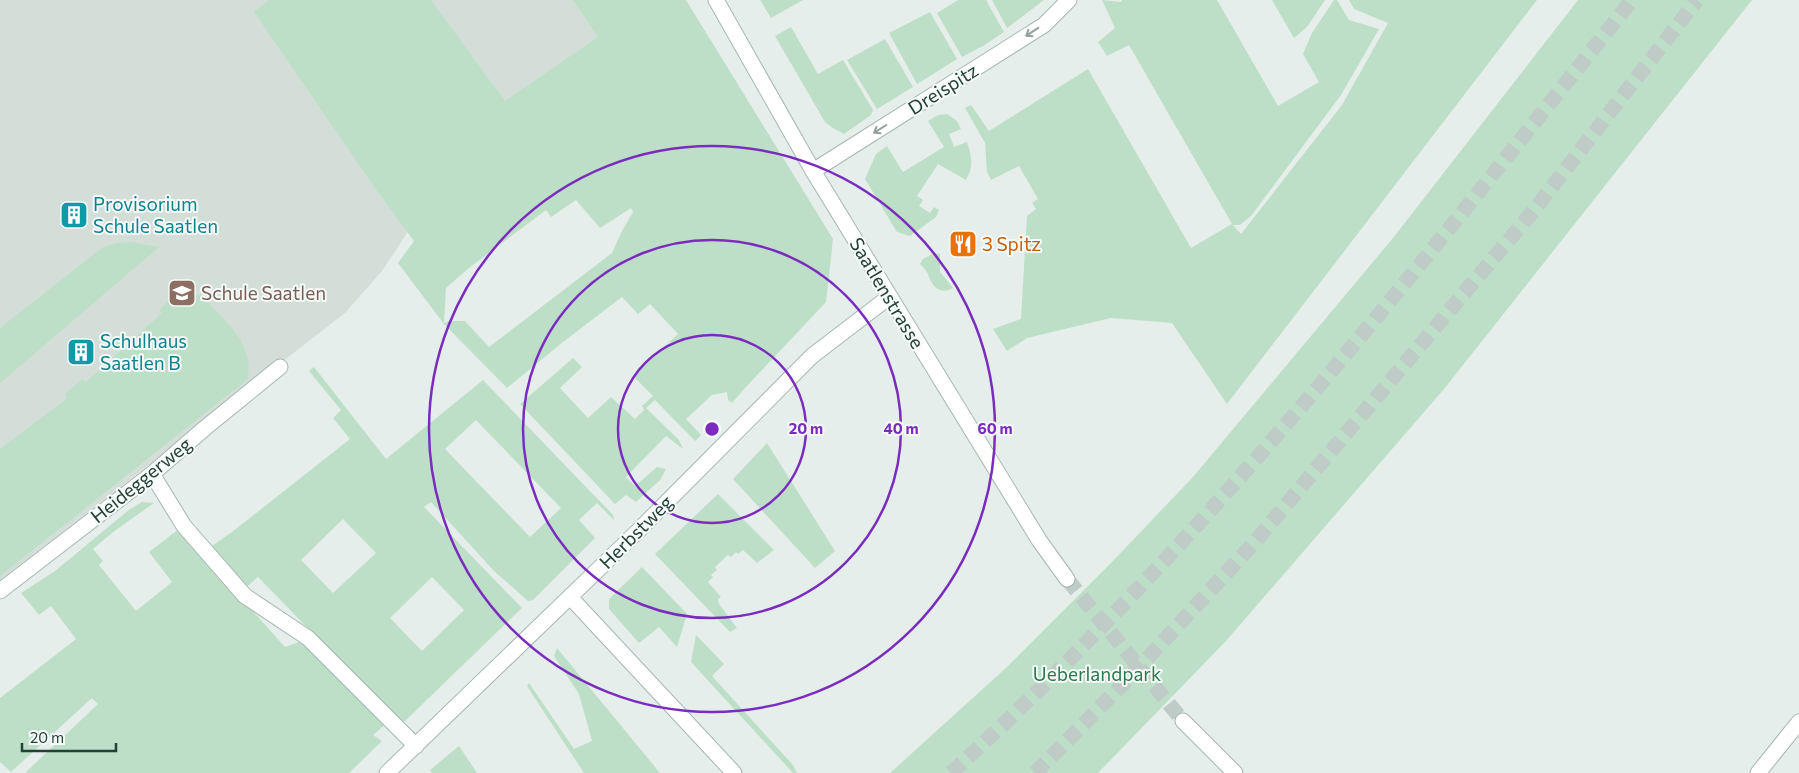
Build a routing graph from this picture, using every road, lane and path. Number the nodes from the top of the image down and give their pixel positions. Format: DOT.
graph roads {
  1 [pos="716,0"];
  2 [pos="1069,0"];
  3 [pos="813,171"];
  4 [pos="889,296"];
  5 [pos="280,367"];
  6 [pos="152,474"];
  7 [pos="1067,580"];
  8 [pos="0,591"];
  9 [pos="570,597"];
  10 [pos="1183,722"];
  11 [pos="1799,722"];
  12 [pos="416,746"];
  13 [pos="387,773"];
  14 [pos="734,773"];
  15 [pos="1235,773"];
  16 [pos="1758,773"];
  1 -- 3 [label="street, Saatlenstrasse"];
  2 -- 3 [label="street, Dreispitz, one-way"];
  3 -- 4 [label="street, Saatlenstrasse"];
  4 -- 7 [label="street, Saatlenstrasse"];
  4 -- 9 [label="street, Herbstweg"];
  5 -- 6 [label="street, Heideggerweg"];
  6 -- 8 [label="street, Heideggerweg"];
  6 -- 12 [label="street"];
  9 -- 12 [label="street, Herbstweg"];
  9 -- 14 [label="street"];
  10 -- 15 [label="street"];
  11 -- 16 [label="street"];
  12 -- 13 [label="street, Herbstweg"];
}
